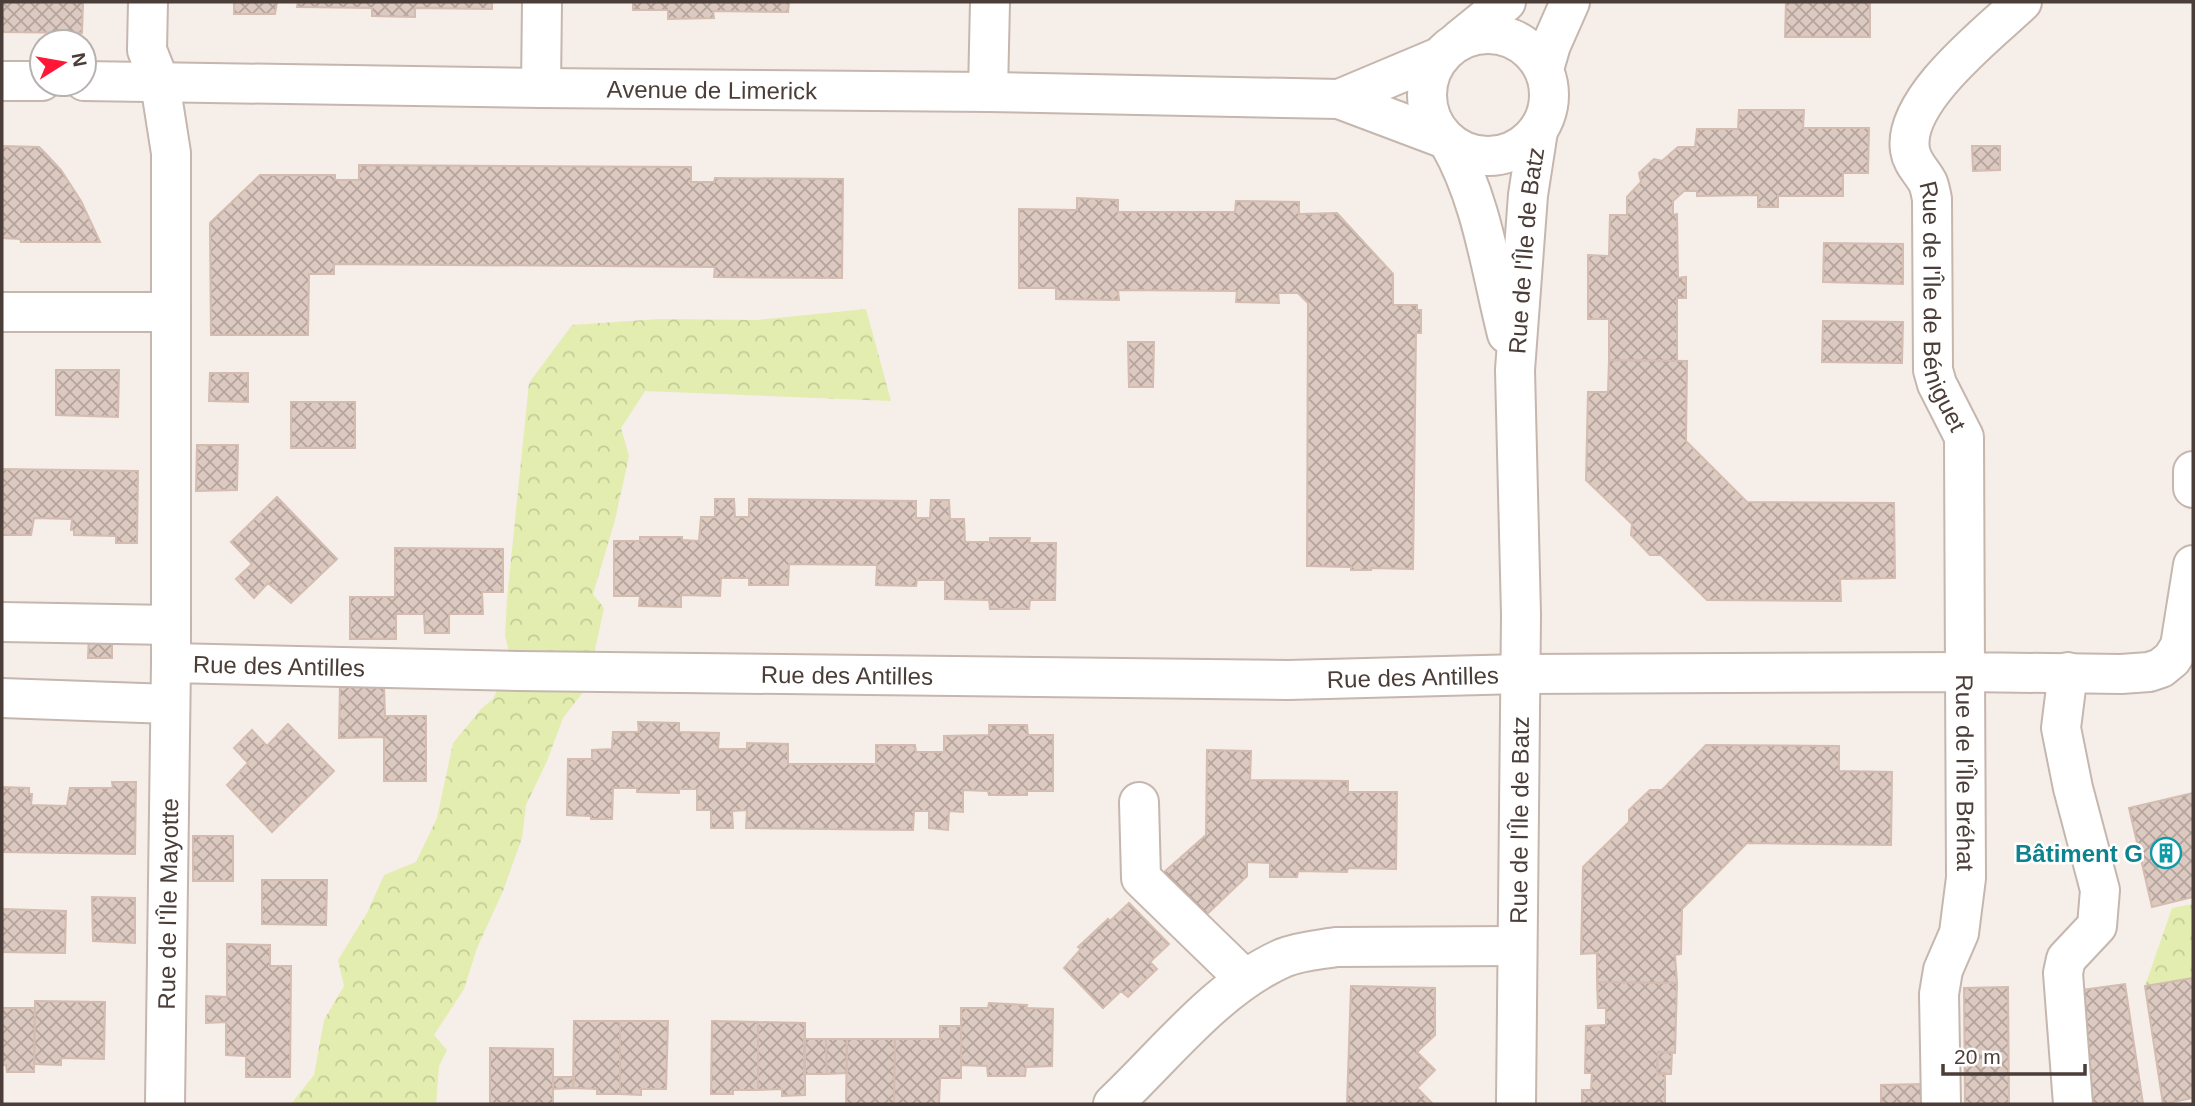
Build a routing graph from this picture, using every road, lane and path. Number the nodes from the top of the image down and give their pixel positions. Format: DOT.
graph roads {
  1 [pos="148,2"];
  2 [pos="541,2"];
  3 [pos="990,2"];
  4 [pos="1506,2"];
  5 [pos="1570,2"];
  6 [pos="2022,2"];
  7 [pos="1447,50"];
  8 [pos="1544,69"];
  9 [pos="2,81"];
  10 [pos="28,81"];
  11 [pos="98,81"];
  12 [pos="160,83"];
  13 [pos="541,88"];
  14 [pos="988,92"];
  15 [pos="1339,99"];
  16 [pos="1538,131"];
  17 [pos="1445,140"];
  18 [pos="2,312"];
  19 [pos="171,312"];
  20 [pos="1515,370"];
  21 [pos="2193,471"];
  22 [pos="2193,488"];
  23 [pos="2193,565"];
  24 [pos="2,622"];
  25 [pos="171,625"];
  26 [pos="171,663"];
  27 [pos="1965,672"];
  28 [pos="2068,672"];
  29 [pos="1521,674"];
  30 [pos="2,698"];
  31 [pos="170,704"];
  32 [pos="1139,803"];
  33 [pos="1517,946"];
  34 [pos="1245,979"];
  35 [pos="165,1104"];
  36 [pos="1113,1104"];
  37 [pos="1516,1104"];
  38 [pos="1941,1104"];
  39 [pos="2073,1104"];
  1 -- 12 [label="street, Rue de l'Île Mayotte"];
  2 -- 13 [label="street"];
  3 -- 14 [label="street"];
  4 -- 7 [label="street, Avenue de Limerick"];
  5 -- 8 [label="street"];
  6 -- 27 [label="street, Rue de l'Île de Béniguet"];
  7 -- 8 [label="street"];
  7 -- 15 [label="street, Avenue de Limerick"];
  7 -- 17 [label="street"];
  8 -- 16 [label="street"];
  9 -- 10 [label="street"];
  11 -- 12 [label="street, Avenue de Limerick"];
  12 -- 13 [label="street, Avenue de Limerick"];
  12 -- 19 [label="street, Rue de l'Île Mayotte"];
  13 -- 14 [label="street, Avenue de Limerick"];
  14 -- 15 [label="street, Avenue de Limerick"];
  15 -- 17 [label="street, Avenue de Limerick"];
  16 -- 17 [label="street"];
  16 -- 20 [label="street, Rue de l'Île de Batz"];
  17 -- 20 [label="street, Rue de l'Île de Batz"];
  18 -- 19 [label="street"];
  19 -- 25 [label="street, Rue de l'Île Mayotte"];
  20 -- 29 [label="street, Rue de l'Île de Batz"];
  21 -- 22 [label="street"];
  23 -- 28 [label="street"];
  24 -- 25 [label="street"];
  25 -- 26 [label="street, Rue de l'Île Mayotte"];
  26 -- 29 [label="street, Rue des Antilles"];
  26 -- 31 [label="street, Rue de l'Île Mayotte"];
  27 -- 28 [label="street"];
  27 -- 29 [label="street, Rue de l'Île Bréhat"];
  27 -- 38 [label="street, Rue de l'Île Bréhat"];
  28 -- 39 [label="street"];
  29 -- 33 [label="street, Rue de l'Île de Batz"];
  30 -- 31 [label="street"];
  31 -- 35 [label="street, Rue de l'Île Mayotte"];
  32 -- 34 [label="street"];
  33 -- 34 [label="street"];
  33 -- 37 [label="street, Rue de l'Île de Batz"];
  34 -- 36 [label="street"];
}
